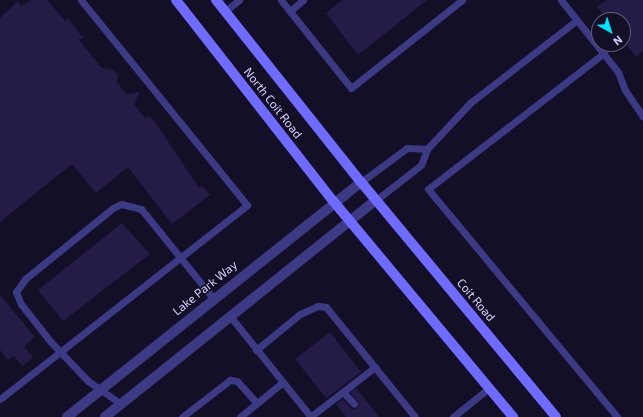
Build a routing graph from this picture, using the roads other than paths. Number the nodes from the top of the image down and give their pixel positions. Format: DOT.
graph roads {
  1 [pos="81,0"];
  2 [pos="176,0"];
  3 [pos="216,0"];
  4 [pos="239,0"];
  5 [pos="281,0"];
  6 [pos="303,0"];
  7 [pos="462,0"];
  8 [pos="562,0"];
  9 [pos="225,11"];
  10 [pos="290,11"];
  11 [pos="577,20"];
  12 [pos="604,53"];
  13 [pos="643,117"];
  14 [pos="427,149"];
  15 [pos="361,182"];
  16 [pos="376,200"];
  17 [pos="334,202"];
  18 [pos="350,221"];
  19 [pos="179,258"];
  20 [pos="213,298"];
  21 [pos="230,316"];
  22 [pos="256,350"];
  23 [pos="60,352"];
  24 [pos="375,367"];
  25 [pos="283,382"];
  26 [pos="489,388"];
  27 [pos="100,391"];
  28 [pos="343,392"];
  29 [pos="0,399"];
  30 [pos="257,403"];
  31 [pos="121,404"];
  32 [pos="354,404"];
  33 [pos="67,417"];
  34 [pos="105,417"];
  35 [pos="182,417"];
  36 [pos="240,417"];
  37 [pos="310,417"];
  38 [pos="416,417"];
  39 [pos="453,417"];
  40 [pos="513,417"];
  41 [pos="556,417"];
  42 [pos="617,417"];
  1 -- 19 [label="lane"];
  2 -- 17 [label="main road, North Coit Road"];
  3 -- 9 [label="main road, North Coit Road"];
  4 -- 9 [label="lane"];
  5 -- 10 [label="lane"];
  6 -- 10 [label="lane"];
  7 -- 10 [label="lane"];
  8 -- 11 [label="lane"];
  9 -- 15 [label="main road, North Coit Road"];
  11 -- 12 [label="lane"];
  11 -- 14 [label="lane"];
  12 -- 13 [label="lane"];
  12 -- 42 [label="lane"];
  14 -- 15 [label="lane"];
  14 -- 16 [label="lane"];
  15 -- 16 [label="main road, North Coit Road"];
  15 -- 17 [label="street, Lake Park Way"];
  16 -- 18 [label="street"];
  16 -- 41 [label="main road, Coit Road"];
  17 -- 18 [label="main road, North Coit Road"];
  17 -- 20 [label="street, Lake Park Way"];
  18 -- 21 [label="street"];
  18 -- 26 [label="main road"];
  19 -- 20 [label="lane"];
  19 -- 23 [label="lane"];
  19 -- 23 [label="lane"];
  20 -- 27 [label="street, Lake Park Way"];
  21 -- 22 [label="lane"];
  21 -- 31 [label="street"];
  22 -- 24 [label="lane"];
  22 -- 25 [label="lane"];
  23 -- 27 [label="lane"];
  23 -- 29 [label="lane"];
  24 -- 28 [label="lane"];
  24 -- 38 [label="lane"];
  25 -- 30 [label="lane"];
  25 -- 37 [label="lane"];
  26 -- 39 [label="lane"];
  26 -- 40 [label="main road"];
  27 -- 31 [label="lane"];
  27 -- 33 [label="street, Lake Park Way"];
  28 -- 32 [label="lane"];
  28 -- 37 [label="lane"];
  30 -- 35 [label="lane"];
  30 -- 36 [label="lane"];
  31 -- 34 [label="street"];
}
